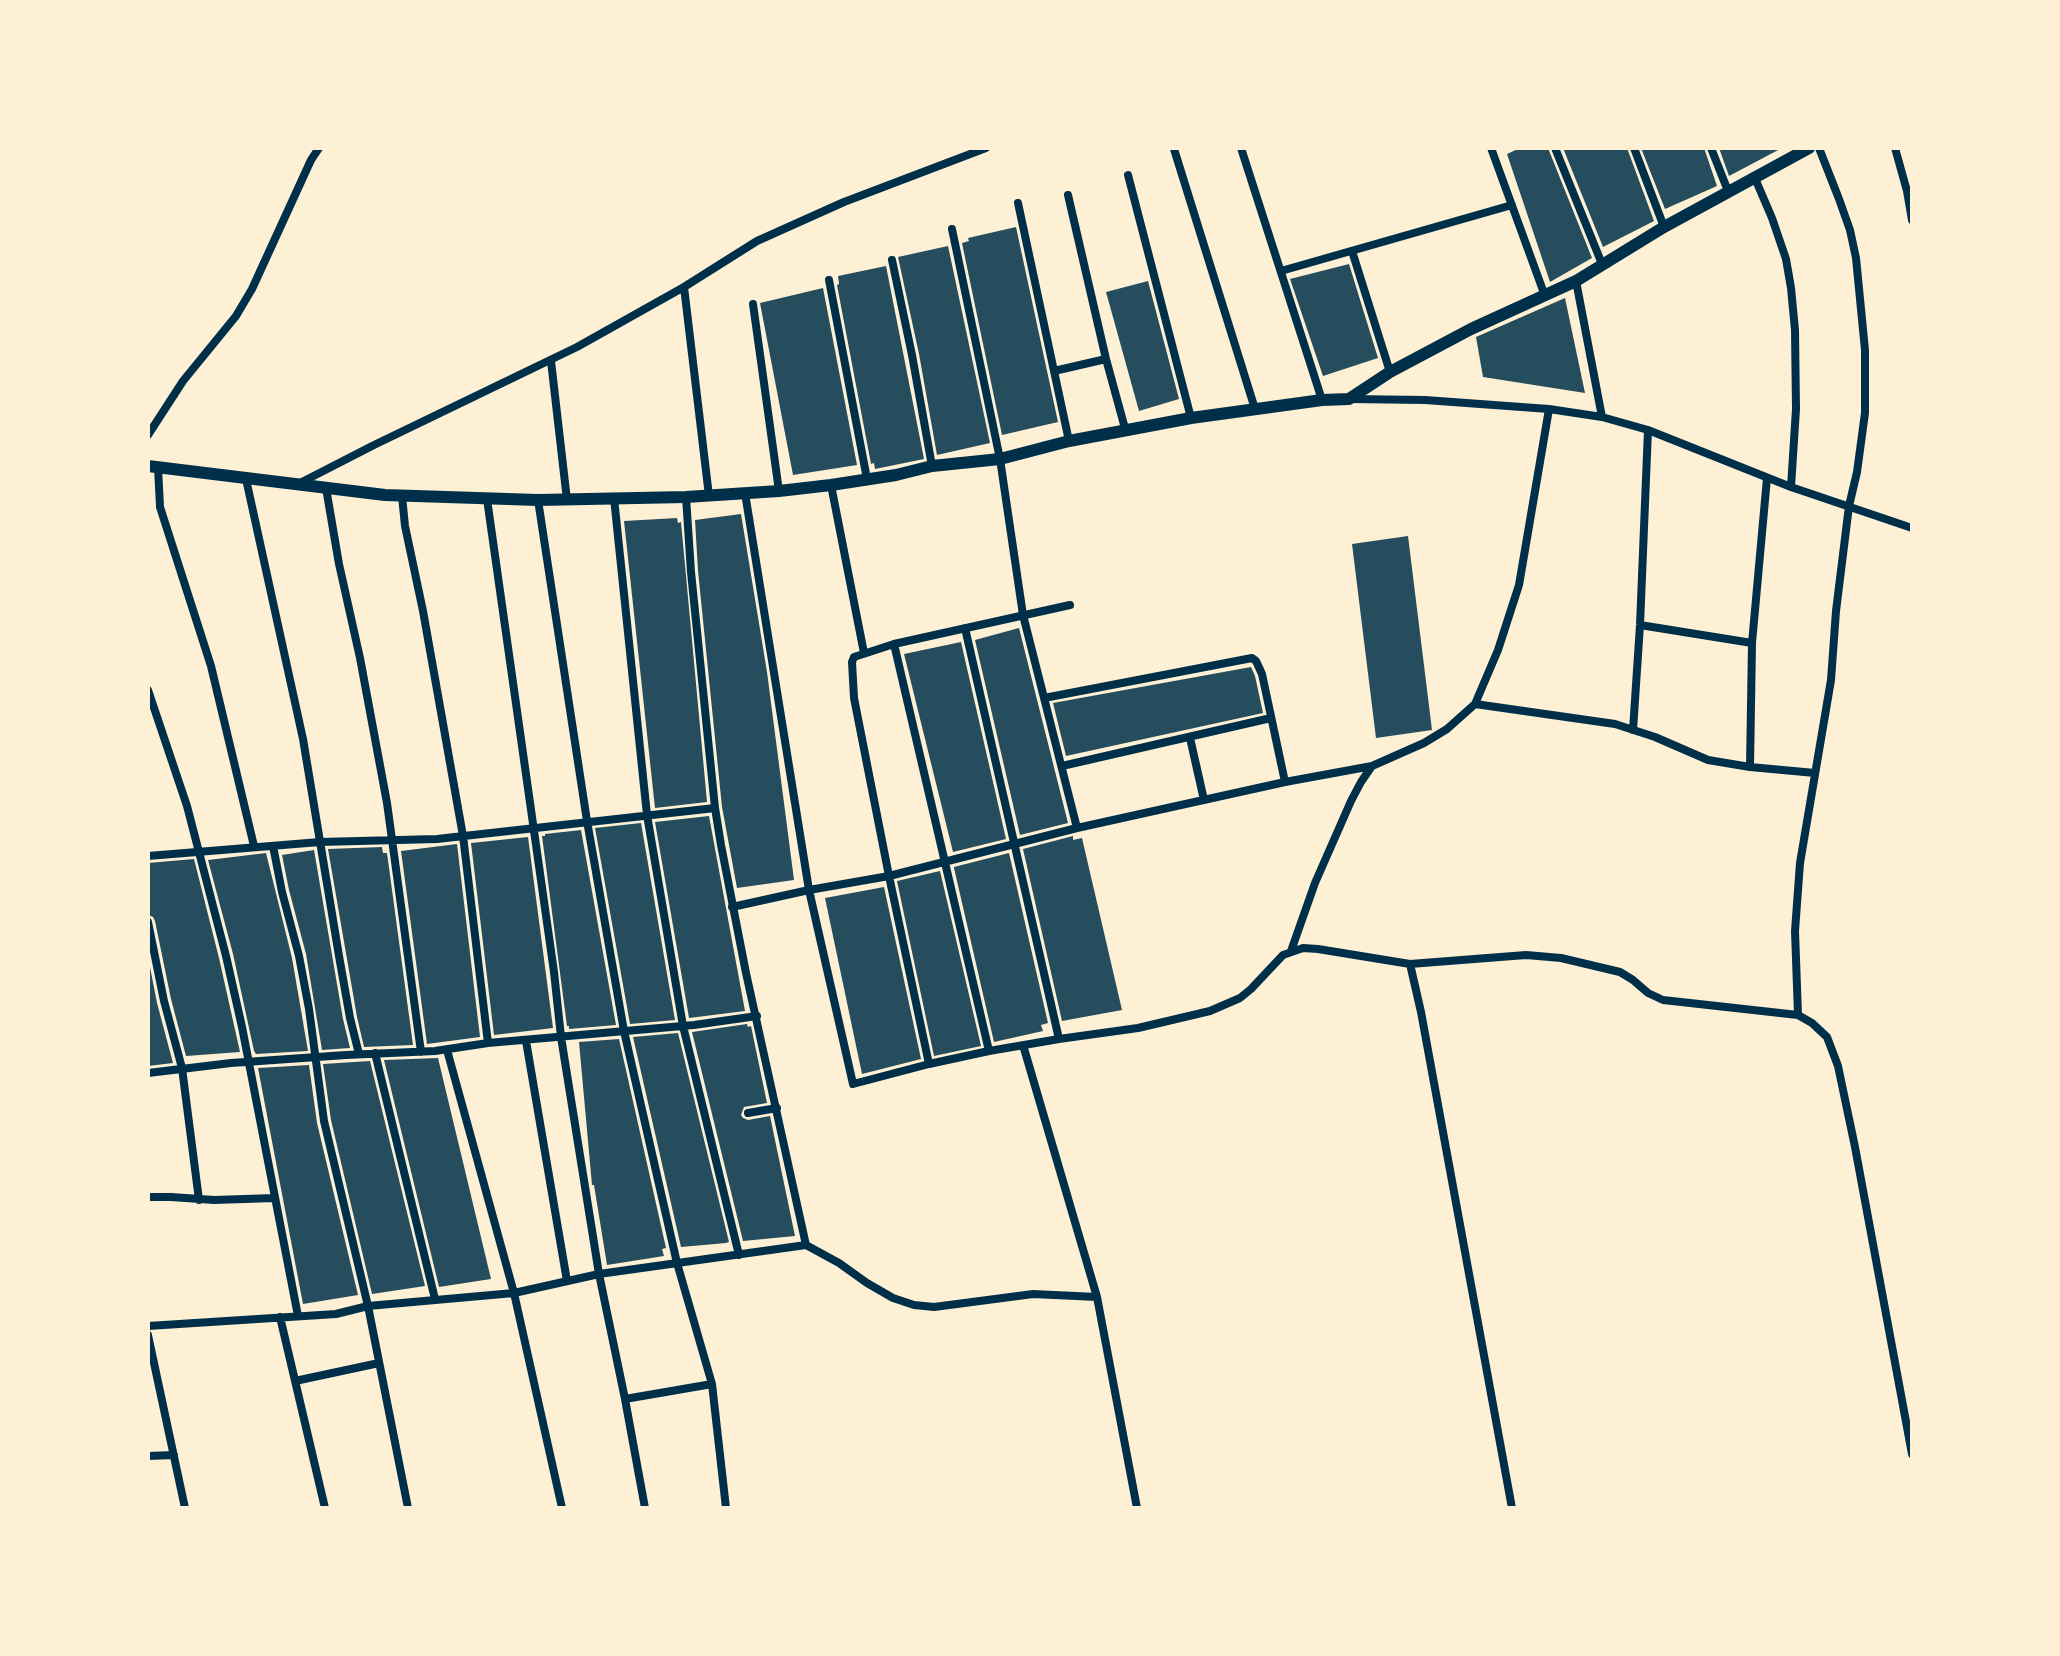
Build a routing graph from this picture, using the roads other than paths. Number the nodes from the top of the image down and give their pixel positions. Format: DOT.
graph roads {
  1 [pos="319,148"];
  2 [pos="986,148"];
  3 [pos="1241,148"];
  4 [pos="1503,148"];
  5 [pos="1555,148"];
  6 [pos="1634,148"];
  7 [pos="1711,148"];
  8 [pos="1809,148"];
  9 [pos="1819,148"];
  10 [pos="1895,148"];
  11 [pos="1174,149"];
  12 [pos="1492,150"];
  13 [pos="1790,153"];
  14 [pos="1128,175"];
  15 [pos="1754,176"];
  16 [pos="1728,191"];
  17 [pos="1068,195"];
  18 [pos="1018,203"];
  19 [pos="1512,205"];
  20 [pos="1912,220"];
  21 [pos="1664,227"];
  22 [pos="952,229"];
  23 [pos="1352,251"];
  24 [pos="892,260"];
  25 [pos="1602,264"];
  26 [pos="1281,271"];
  27 [pos="829,280"];
  28 [pos="1576,281"];
  29 [pos="684,287"];
  30 [pos="1545,296"];
  31 [pos="753,304"];
  32 [pos="1106,359"];
  33 [pos="551,361"];
  34 [pos="1054,371"];
  35 [pos="1390,372"];
  36 [pos="1349,399"];
  37 [pos="1322,400"];
  38 [pos="1255,409"];
  39 [pos="1549,409"];
  40 [pos="1602,417"];
  41 [pos="1191,418"];
  42 [pos="1648,430"];
  43 [pos="1126,432"];
  44 [pos="148,435"];
  45 [pos="1069,441"];
  46 [pos="1000,459"];
  47 [pos="153,466"];
  48 [pos="932,466"];
  49 [pos="1767,478"];
  50 [pos="246,479"];
  51 [pos="867,479"];
  52 [pos="296,484"];
  53 [pos="831,485"];
  54 [pos="1791,487"];
  55 [pos="326,488"];
  56 [pos="779,491"];
  57 [pos="745,493"];
  58 [pos="402,496"];
  59 [pos="709,496"];
  60 [pos="686,497"];
  61 [pos="614,498"];
  62 [pos="487,499"];
  63 [pos="538,500"];
  64 [pos="567,500"];
  65 [pos="1849,506"];
  66 [pos="1912,528"];
  67 [pos="1070,605"];
  68 [pos="1023,615"];
  69 [pos="1640,625"];
  70 [pos="965,628"];
  71 [pos="1752,643"];
  72 [pos="894,644"];
  73 [pos="864,653"];
  74 [pos="148,690"];
  75 [pos="1044,698"];
  76 [pos="1475,704"];
  77 [pos="1271,718"];
  78 [pos="1633,730"];
  79 [pos="1190,738"];
  80 [pos="1062,766"];
  81 [pos="1372,766"];
  82 [pos="1750,767"];
  83 [pos="1815,773"];
  84 [pos="1285,782"];
  85 [pos="1204,800"];
  86 [pos="715,808"];
  87 [pos="647,815"];
  88 [pos="587,821"];
  89 [pos="534,828"];
  90 [pos="1077,828"];
  91 [pos="463,836"];
  92 [pos="392,840"];
  93 [pos="320,842"];
  94 [pos="1015,844"];
  95 [pos="254,846"];
  96 [pos="273,846"];
  97 [pos="200,852"];
  98 [pos="148,856"];
  99 [pos="945,862"];
  100 [pos="889,876"];
  101 [pos="809,890"];
  102 [pos="732,907"];
  103 [pos="148,922"];
  104 [pos="1291,951"];
  105 [pos="1410,964"];
  106 [pos="1798,1015"];
  107 [pos="757,1016"];
  108 [pos="683,1026"];
  109 [pos="624,1031"];
  110 [pos="561,1037"];
  111 [pos="1059,1039"];
  112 [pos="526,1041"];
  113 [pos="488,1043"];
  114 [pos="1023,1045"];
  115 [pos="447,1050"];
  116 [pos="989,1051"];
  117 [pos="421,1052"];
  118 [pos="375,1053"];
  119 [pos="359,1054"];
  120 [pos="314,1058"];
  121 [pos="249,1062"];
  122 [pos="929,1064"];
  123 [pos="182,1068"];
  124 [pos="148,1073"];
  125 [pos="777,1108"];
  126 [pos="748,1113"];
  127 [pos="148,1197"];
  128 [pos="275,1198"];
  129 [pos="199,1200"];
  130 [pos="806,1245"];
  131 [pos="739,1255"];
  132 [pos="677,1263"];
  133 [pos="599,1274"];
  134 [pos="567,1281"];
  135 [pos="514,1293"];
  136 [pos="1097,1297"];
  137 [pos="435,1299"];
  138 [pos="368,1306"];
  139 [pos="298,1316"];
  140 [pos="280,1317"];
  141 [pos="148,1326"];
  142 [pos="148,1335"];
  143 [pos="379,1363"];
  144 [pos="295,1381"];
  145 [pos="712,1384"];
  146 [pos="625,1399"];
  147 [pos="1912,1454"];
  148 [pos="174,1455"];
  149 [pos="148,1456"];
  150 [pos="185,1508"];
  151 [pos="325,1508"];
  152 [pos="408,1508"];
  153 [pos="562,1508"];
  154 [pos="645,1508"];
  155 [pos="726,1508"];
  156 [pos="1137,1508"];
  157 [pos="1512,1508"];
  1 -- 44 [label="street"];
  2 -- 29 [label="street"];
  3 -- 26 [label="street"];
  4 -- 12 [label="street"];
  5 -- 25 [label="street"];
  6 -- 21 [label="street"];
  7 -- 16 [label="street"];
  8 -- 13 [label="street"];
  9 -- 65 [label="street"];
  10 -- 20 [label="street"];
  11 -- 38 [label="street"];
  12 -- 19 [label="street"];
  13 -- 15 [label="street"];
  14 -- 41 [label="street"];
  15 -- 16 [label="street"];
  15 -- 54 [label="street"];
  16 -- 21 [label="street"];
  17 -- 32 [label="street"];
  18 -- 34 [label="street"];
  19 -- 23 [label="street"];
  19 -- 30 [label="street"];
  21 -- 25 [label="street"];
  22 -- 46 [label="street"];
  23 -- 26 [label="street"];
  23 -- 35 [label="street"];
  24 -- 48 [label="street"];
  25 -- 28 [label="street"];
  26 -- 37 [label="street"];
  27 -- 51 [label="street"];
  28 -- 30 [label="street"];
  28 -- 40 [label="street"];
  29 -- 33 [label="street"];
  29 -- 59 [label="street"];
  30 -- 35 [label="street"];
  31 -- 56 [label="street"];
  32 -- 34 [label="street"];
  32 -- 43 [label="street"];
  33 -- 52 [label="street"];
  33 -- 64 [label="street"];
  34 -- 45 [label="street"];
  35 -- 36 [label="street"];
  36 -- 37 [label="street"];
  36 -- 39 [label="street"];
  37 -- 38 [label="street"];
  38 -- 41 [label="street"];
  39 -- 40 [label="street"];
  39 -- 76 [label="street"];
  40 -- 42 [label="street"];
  41 -- 43 [label="street"];
  42 -- 49 [label="street"];
  42 -- 69 [label="street"];
  43 -- 45 [label="street"];
  45 -- 46 [label="street"];
  46 -- 48 [label="street"];
  46 -- 68 [label="street"];
  47 -- 50 [label="street"];
  47 -- 95 [label="street"];
  48 -- 51 [label="street"];
  49 -- 54 [label="street"];
  49 -- 71 [label="street"];
  50 -- 52 [label="street"];
  50 -- 93 [label="street"];
  51 -- 53 [label="street"];
  52 -- 55 [label="street"];
  53 -- 56 [label="street"];
  53 -- 73 [label="street"];
  54 -- 65 [label="street"];
  55 -- 58 [label="street"];
  55 -- 92 [label="street"];
  56 -- 57 [label="street"];
  57 -- 59 [label="street"];
  57 -- 101 [label="street"];
  58 -- 62 [label="street"];
  58 -- 91 [label="street"];
  59 -- 60 [label="street"];
  60 -- 61 [label="street"];
  60 -- 86 [label="street"];
  61 -- 64 [label="street"];
  61 -- 87 [label="street"];
  62 -- 63 [label="street"];
  62 -- 89 [label="street"];
  63 -- 64 [label="street"];
  63 -- 88 [label="street"];
  65 -- 66 [label="street"];
  65 -- 83 [label="street"];
  67 -- 68 [label="street"];
  68 -- 70 [label="street"];
  68 -- 75 [label="street"];
  69 -- 71 [label="street"];
  69 -- 78 [label="street"];
  70 -- 72 [label="street"];
  70 -- 94 [label="street"];
  71 -- 82 [label="street"];
  72 -- 73 [label="street"];
  72 -- 99 [label="street"];
  73 -- 100 [label="street"];
  74 -- 97 [label="street"];
  75 -- 77 [label="street"];
  75 -- 80 [label="street"];
  76 -- 78 [label="street"];
  76 -- 81 [label="street"];
  77 -- 79 [label="street"];
  77 -- 84 [label="street"];
  78 -- 82 [label="street"];
  79 -- 80 [label="street"];
  79 -- 85 [label="street"];
  80 -- 90 [label="street"];
  81 -- 84 [label="street"];
  81 -- 104 [label="street"];
  82 -- 83 [label="street"];
  83 -- 106 [label="street"];
  84 -- 85 [label="street"];
  85 -- 90 [label="street"];
  86 -- 87 [label="street"];
  86 -- 102 [label="street"];
  87 -- 88 [label="street"];
  87 -- 108 [label="street"];
  88 -- 89 [label="street"];
  88 -- 109 [label="street"];
  89 -- 91 [label="street"];
  89 -- 110 [label="street"];
  90 -- 94 [label="street"];
  91 -- 92 [label="street"];
  91 -- 113 [label="street"];
  92 -- 93 [label="street"];
  92 -- 117 [label="street"];
  93 -- 96 [label="street"];
  93 -- 119 [label="street"];
  94 -- 99 [label="street"];
  94 -- 111 [label="street"];
  95 -- 96 [label="street"];
  95 -- 97 [label="street"];
  96 -- 120 [label="street"];
  97 -- 98 [label="street"];
  97 -- 121 [label="street"];
  99 -- 100 [label="street"];
  99 -- 116 [label="street"];
  100 -- 101 [label="street"];
  100 -- 122 [label="street"];
  101 -- 102 [label="street"];
  101 -- 122 [label="street"];
  102 -- 107 [label="street"];
  103 -- 123 [label="street"];
  104 -- 105 [label="street"];
  104 -- 111 [label="street"];
  105 -- 106 [label="street"];
  105 -- 157 [label="street"];
  106 -- 147 [label="street"];
  107 -- 108 [label="street"];
  107 -- 125 [label="street"];
  108 -- 109 [label="street"];
  108 -- 131 [label="street"];
  109 -- 110 [label="street"];
  109 -- 132 [label="street"];
  110 -- 112 [label="street"];
  110 -- 133 [label="street"];
  111 -- 114 [label="street"];
  112 -- 113 [label="street"];
  112 -- 134 [label="street"];
  113 -- 115 [label="street"];
  114 -- 116 [label="street"];
  114 -- 136 [label="street"];
  115 -- 117 [label="street"];
  115 -- 135 [label="street"];
  116 -- 122 [label="street"];
  117 -- 118 [label="street"];
  118 -- 119 [label="street"];
  118 -- 137 [label="street"];
  119 -- 120 [label="street"];
  120 -- 121 [label="street"];
  120 -- 138 [label="street"];
  121 -- 123 [label="street"];
  121 -- 128 [label="street"];
  123 -- 124 [label="street"];
  123 -- 129 [label="street"];
  125 -- 126 [label="street"];
  125 -- 130 [label="street"];
  127 -- 129 [label="street"];
  128 -- 129 [label="street"];
  128 -- 139 [label="street"];
  130 -- 131 [label="street"];
  130 -- 136 [label="street"];
  131 -- 132 [label="street"];
  132 -- 133 [label="street"];
  132 -- 145 [label="street"];
  133 -- 134 [label="street"];
  133 -- 146 [label="street"];
  134 -- 135 [label="street"];
  135 -- 137 [label="street"];
  135 -- 153 [label="street"];
  136 -- 156 [label="street"];
  137 -- 138 [label="street"];
  138 -- 139 [label="street"];
  138 -- 143 [label="street"];
  139 -- 140 [label="street"];
  140 -- 141 [label="street"];
  140 -- 144 [label="street"];
  142 -- 148 [label="street"];
  143 -- 144 [label="street"];
  143 -- 152 [label="street"];
  144 -- 151 [label="street"];
  145 -- 146 [label="street"];
  145 -- 155 [label="street"];
  146 -- 154 [label="street"];
  148 -- 149 [label="street"];
  148 -- 150 [label="street"];
}
